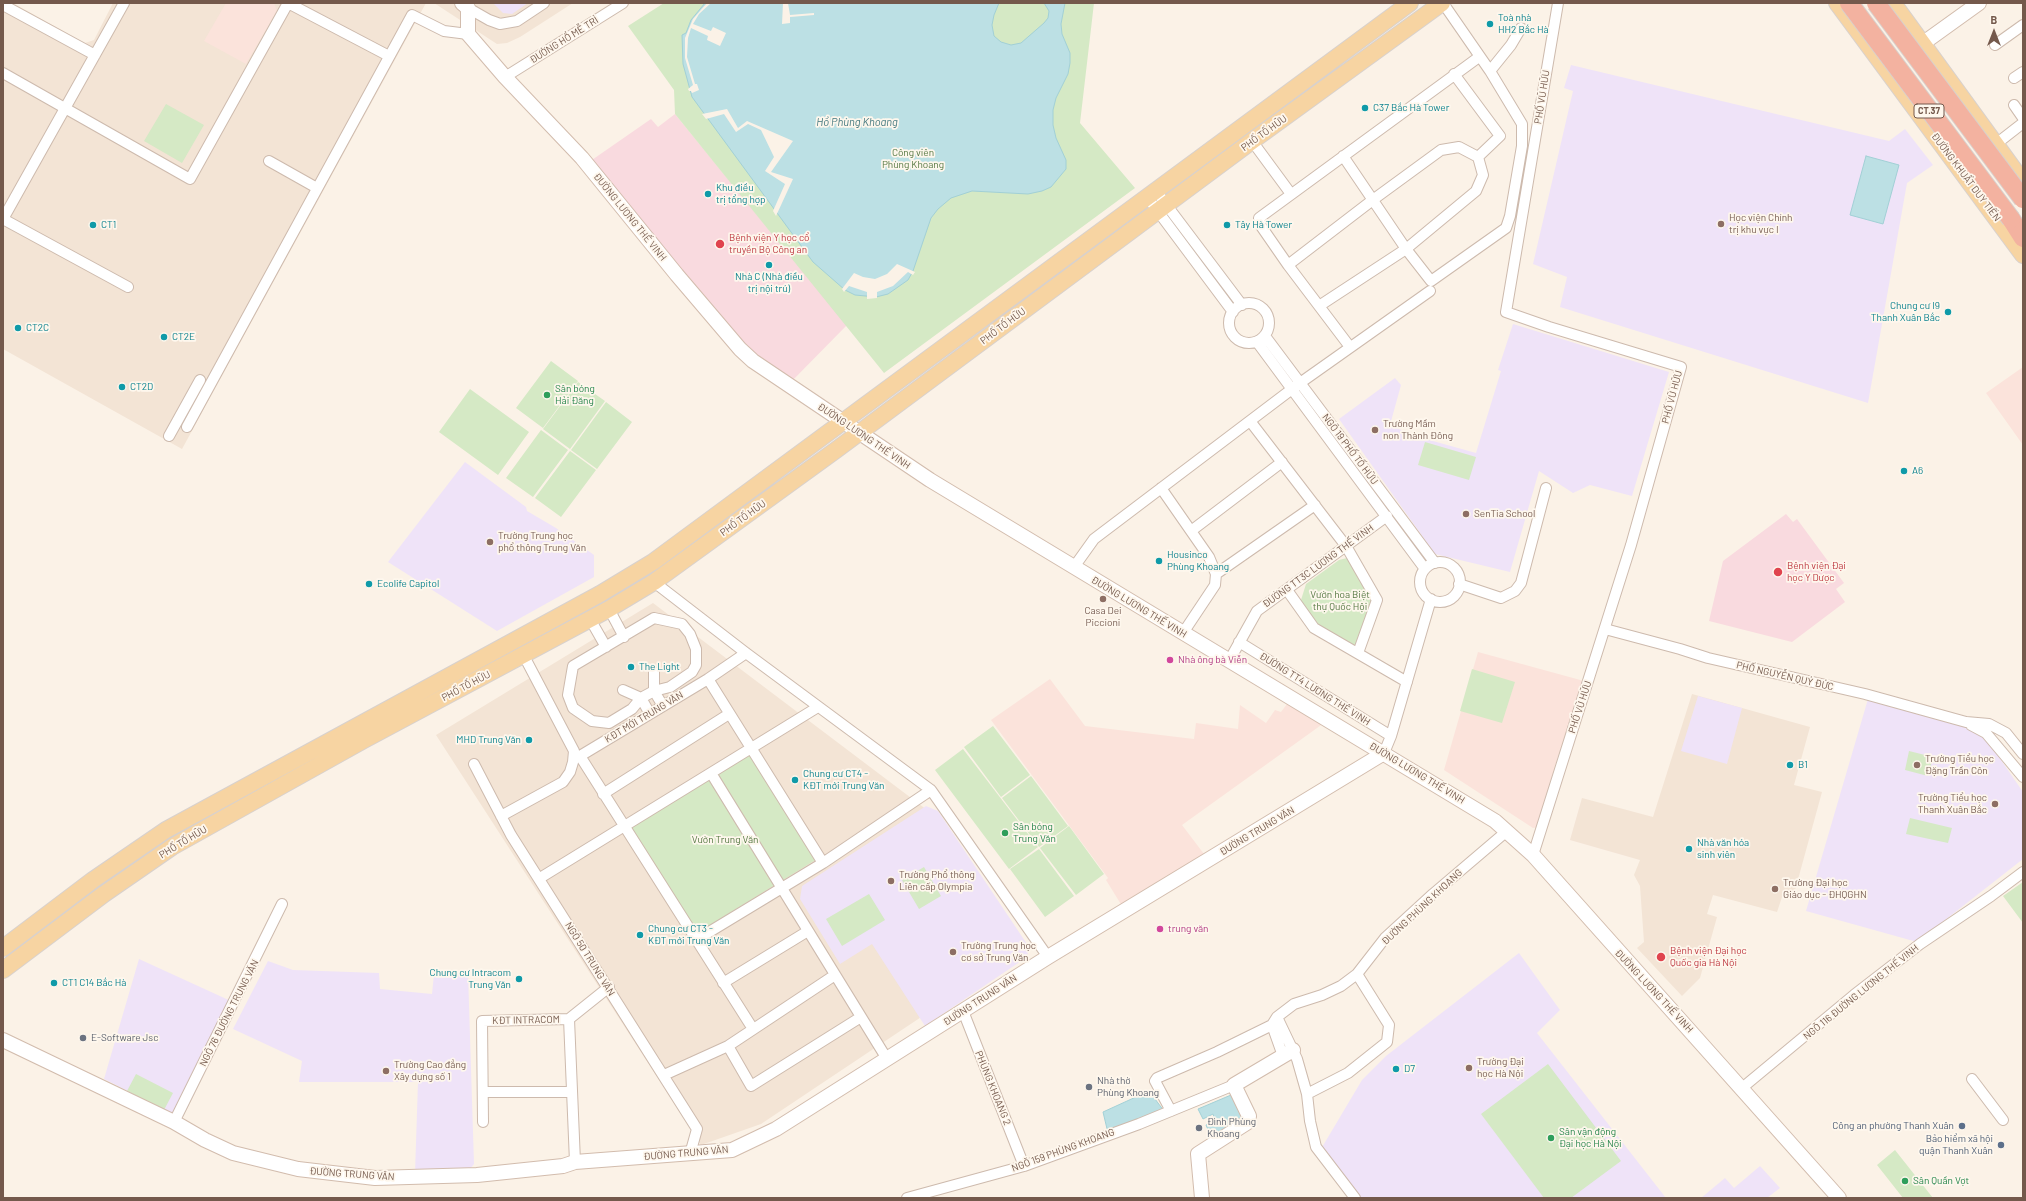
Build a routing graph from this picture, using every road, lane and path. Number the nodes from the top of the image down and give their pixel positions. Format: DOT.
graph roads {
  1 [pos="124,3"];
  2 [pos="288,3"];
  3 [pos="544,3"];
  4 [pos="623,3"];
  5 [pos="1410,3"];
  6 [pos="1443,3"];
  7 [pos="1558,3"];
  8 [pos="1837,3"];
  9 [pos="1849,3"];
  10 [pos="1876,3"];
  11 [pos="1893,3"];
  12 [pos="1979,3"];
  13 [pos="3,5"];
  14 [pos="465,5"];
  15 [pos="2023,25"];
  16 [pos="1521,28"];
  17 [pos="468,34"];
  18 [pos="1922,44"];
  19 [pos="1995,45"];
  20 [pos="95,55"];
  21 [pos="389,56"];
  22 [pos="1479,57"];
  23 [pos="1490,71"];
  24 [pos="2023,72"];
  25 [pos="3,73"];
  26 [pos="1454,74"];
  27 [pos="506,77"];
  28 [pos="2014,78"];
  29 [pos="2014,105"];
  30 [pos="65,108"];
  31 [pos="2023,118"];
  32 [pos="2023,123"];
  33 [pos="1252,141"];
  34 [pos="1996,144"];
  35 [pos="1343,156"];
  36 [pos="1478,157"];
  37 [pos="269,161"];
  38 [pos="2023,182"];
  39 [pos="317,188"];
  40 [pos="1291,194"];
  41 [pos="1152,195"];
  42 [pos="2023,198"];
  43 [pos="1374,199"];
  44 [pos="1162,207"];
  45 [pos="2003,218"];
  46 [pos="3,219"];
  47 [pos="2023,237"];
  48 [pos="1406,249"];
  49 [pos="2023,255"];
  50 [pos="1288,265"];
  51 [pos="128,287"];
  52 [pos="1430,290"];
  53 [pos="1242,305"];
  54 [pos="1319,306"];
  55 [pos="1233,312"];
  56 [pos="1261,339"];
  57 [pos="1350,347"];
  58 [pos="200,380"];
  59 [pos="1296,386"];
  60 [pos="1250,421"];
  61 [pos="842,422"];
  62 [pos="187,427"];
  63 [pos="859,433"];
  64 [pos="169,436"];
  65 [pos="1282,462"];
  66 [pos="1161,488"];
  67 [pos="1546,488"];
  68 [pos="1315,505"];
  69 [pos="1387,516"];
  70 [pos="1191,531"];
  71 [pos="1346,546"];
  72 [pos="1435,563"];
  73 [pos="1074,567"];
  74 [pos="1425,569"];
  75 [pos="1216,574"];
  76 [pos="654,582"];
  77 [pos="1459,584"];
  78 [pos="1286,590"];
  79 [pos="1431,600"];
  80 [pos="609,609"];
  81 [pos="590,619"];
  82 [pos="1605,629"];
  83 [pos="1183,633"];
  84 [pos="624,637"];
  85 [pos="513,641"];
  86 [pos="1239,642"];
  87 [pos="606,647"];
  88 [pos="746,653"];
  89 [pos="1358,654"];
  90 [pos="522,656"];
  91 [pos="1229,660"];
  92 [pos="654,672"];
  93 [pos="708,679"];
  94 [pos="1407,682"];
  95 [pos="623,690"];
  96 [pos="654,691"];
  97 [pos="641,698"];
  98 [pos="663,706"];
  99 [pos="818,707"];
  100 [pos="650,714"];
  101 [pos="730,714"];
  102 [pos="1988,728"];
  103 [pos="1391,736"];
  104 [pos="750,748"];
  105 [pos="1384,753"];
  106 [pos="2023,754"];
  107 [pos="474,764"];
  108 [pos="711,773"];
  109 [pos="2023,777"];
  110 [pos="931,790"];
  111 [pos="603,794"];
  112 [pos="217,801"];
  113 [pos="227,816"];
  114 [pos="501,816"];
  115 [pos="624,827"];
  116 [pos="1507,831"];
  117 [pos="1533,855"];
  118 [pos="823,863"];
  119 [pos="2023,872"];
  120 [pos="540,878"];
  121 [pos="93,880"];
  122 [pos="781,887"];
  123 [pos="104,894"];
  124 [pos="282,904"];
  125 [pos="808,930"];
  126 [pos="696,940"];
  127 [pos="3,948"];
  128 [pos="1048,957"];
  129 [pos="3,970"];
  130 [pos="1357,974"];
  131 [pos="835,975"];
  132 [pos="723,983"];
  133 [pos="609,988"];
  134 [pos="963,1011"];
  135 [pos="861,1017"];
  136 [pos="569,1019"];
  137 [pos="1275,1021"];
  138 [pos="753,1029"];
  139 [pos="3,1040"];
  140 [pos="728,1046"];
  141 [pos="1288,1053"];
  142 [pos="887,1059"];
  143 [pos="664,1075"];
  144 [pos="1972,1079"];
  145 [pos="1234,1084"];
  146 [pos="1742,1088"];
  147 [pos="483,1092"];
  148 [pos="572,1092"];
  149 [pos="1307,1094"];
  150 [pos="1171,1111"];
  151 [pos="2004,1120"];
  152 [pos="174,1122"];
  153 [pos="483,1122"];
  154 [pos="690,1154"];
  155 [pos="575,1162"];
  156 [pos="1024,1166"];
  157 [pos="907,1198"];
  158 [pos="1202,1198"];
  159 [pos="1355,1198"];
  160 [pos="1839,1198"];
  1 -- 20 [label="street"];
  2 -- 21 [label="street"];
  2 -- 30 [label="street"];
  3 -- 14 [label="street"];
  4 -- 27 [label="street, ĐƯỜNG HỒ MỄ TRÌ"];
  5 -- 41 [label="main road, PHỐ TỐ HỮU"];
  6 -- 22 [label="street"];
  6 -- 33 [label="main road, PHỐ TỐ HỮU"];
  7 -- 82 [label="street, PHỐ VŨ HỮU"];
  8 -- 45 [label="main road, ĐƯỜNG KHUẤT DUY TIẾN"];
  9 -- 45 [label="highway, CT.37, bridge"];
  10 -- 42 [label="highway, CT.37, bridge"];
  11 -- 18 [label="main road"];
  12 -- 18 [label="street"];
  13 -- 20 [label="street"];
  14 -- 17 [label="street"];
  15 -- 19 [label="street"];
  16 -- 23 [label="street"];
  17 -- 21 [label="street"];
  17 -- 27 [label="street, ĐƯỜNG LƯƠNG THẾ VINH"];
  18 -- 34 [label="main road"];
  20 -- 30 [label="street"];
  21 -- 39 [label="street"];
  22 -- 23 [label="street"];
  22 -- 26 [label="street"];
  23 -- 48 [label="street"];
  24 -- 28 [label="street"];
  25 -- 30 [label="street"];
  26 -- 35 [label="street"];
  26 -- 36 [label="street"];
  27 -- 61 [label="street, ĐƯỜNG LƯƠNG THẾ VINH"];
  29 -- 31 [label="street"];
  30 -- 46 [label="street"];
  32 -- 34 [label="street"];
  33 -- 40 [label="street"];
  33 -- 44 [label="main road, PHỐ TỐ HỮU"];
  34 -- 38 [label="main road"];
  35 -- 40 [label="street"];
  35 -- 43 [label="street"];
  36 -- 43 [label="street"];
  36 -- 48 [label="street"];
  37 -- 39 [label="street"];
  39 -- 62 [label="street"];
  40 -- 50 [label="street"];
  41 -- 44 [label="street"];
  41 -- 61 [label="main road, PHỐ TỐ HỮU"];
  42 -- 45 [label="main road"];
  43 -- 48 [label="street"];
  43 -- 50 [label="street"];
  44 -- 53 [label="street"];
  44 -- 55 [label="street"];
  44 -- 63 [label="main road, PHỐ TỐ HỮU"];
  45 -- 47 [label="highway"];
  45 -- 49 [label="main road, ĐƯỜNG KHUẤT DUY TIẾN"];
  46 -- 51 [label="street"];
  48 -- 54 [label="street"];
  50 -- 54 [label="street"];
  52 -- 57 [label="street"];
  53 -- 55 [label="street"];
  53 -- 56 [label="street"];
  54 -- 57 [label="street"];
  55 -- 56 [label="street"];
  56 -- 59 [label="street, NGÕ 19 PHỐ TỐ HỮU"];
  57 -- 59 [label="street"];
  58 -- 64 [label="street"];
  59 -- 60 [label="street"];
  59 -- 69 [label="street, NGÕ 19 PHỐ TỐ HỮU"];
  59 -- 72 [label="street, NGÕ 19 PHỐ TỐ HỮU"];
  60 -- 65 [label="street"];
  60 -- 66 [label="street"];
  61 -- 63 [label="street, ĐƯỜNG LƯƠNG THẾ VINH"];
  61 -- 85 [label="main road, PHỐ TỐ HỮU"];
  63 -- 73 [label="street, ĐƯỜNG LƯƠNG THẾ VINH"];
  63 -- 76 [label="main road, PHỐ TỐ HỮU"];
  65 -- 68 [label="street"];
  65 -- 70 [label="street"];
  66 -- 70 [label="street"];
  66 -- 73 [label="street"];
  67 -- 77 [label="street"];
  68 -- 71 [label="street"];
  68 -- 75 [label="street"];
  69 -- 71 [label="street, ĐƯỜNG TT3C LƯƠNG THẾ VINH"];
  69 -- 74 [label="street, NGÕ 19 PHỐ TỐ HỮU"];
  70 -- 75 [label="street"];
  71 -- 78 [label="street, ĐƯỜNG TT3C LƯƠNG THẾ VINH"];
  71 -- 89 [label="street"];
  72 -- 74 [label="street"];
  72 -- 77 [label="street"];
  73 -- 83 [label="street, ĐƯỜNG LƯƠNG THẾ VINH"];
  74 -- 79 [label="street"];
  75 -- 83 [label="street"];
  76 -- 80 [label="main road, PHỐ TỐ HỮU"];
  76 -- 88 [label="street"];
  77 -- 79 [label="street"];
  78 -- 86 [label="street, ĐƯỜNG TT3C LƯƠNG THẾ VINH"];
  78 -- 89 [label="street"];
  79 -- 94 [label="street"];
  80 -- 81 [label="main road, PHỐ TỐ HỮU"];
  80 -- 84 [label="street"];
  81 -- 87 [label="street"];
  81 -- 90 [label="main road, PHỐ TỐ HỮU"];
  82 -- 102 [label="street, PHỐ NGUYỄN QUÝ ĐỨC"];
  82 -- 117 [label="street, PHỐ VŨ HỮU"];
  83 -- 91 [label="street, ĐƯỜNG LƯƠNG THẾ VINH"];
  84 -- 87 [label="street"];
  84 -- 96 [label="street"];
  85 -- 90 [label="main road"];
  85 -- 112 [label="main road, PHỐ TỐ HỮU"];
  86 -- 91 [label="street, ĐƯỜNG TT3C LƯƠNG THẾ VINH"];
  86 -- 103 [label="street, ĐƯỜNG TT4 LƯƠNG THẾ VINH"];
  87 -- 97 [label="street"];
  88 -- 93 [label="street, KĐT MỚI TRUNG VĂN"];
  88 -- 99 [label="street"];
  89 -- 94 [label="street"];
  90 -- 113 [label="main road, PHỐ TỐ HỮU"];
  90 -- 114 [label="street"];
  91 -- 105 [label="street, ĐƯỜNG LƯƠNG THẾ VINH"];
  92 -- 96 [label="street"];
  93 -- 98 [label="street, KĐT MỚI TRUNG VĂN"];
  93 -- 101 [label="street"];
  94 -- 103 [label="street"];
  95 -- 97 [label="street"];
  96 -- 97 [label="street"];
  96 -- 98 [label="street"];
  97 -- 100 [label="street"];
  98 -- 100 [label="street, KĐT MỚI TRUNG VĂN"];
  99 -- 104 [label="street"];
  99 -- 110 [label="street"];
  100 -- 111 [label="street, KĐT MỚI TRUNG VĂN"];
  101 -- 104 [label="street"];
  101 -- 111 [label="street"];
  102 -- 106 [label="street, PHỐ NGUYỄN QUÝ ĐỨC"];
  102 -- 109 [label="street"];
  103 -- 105 [label="street"];
  104 -- 108 [label="street"];
  104 -- 118 [label="street"];
  105 -- 116 [label="street, ĐƯỜNG LƯƠNG THẾ VINH"];
  105 -- 128 [label="street, ĐƯỜNG TRUNG VĂN"];
  107 -- 114 [label="street, NGÕ 50 TRUNG VĂN"];
  108 -- 115 [label="street"];
  108 -- 122 [label="street"];
  110 -- 118 [label="street"];
  110 -- 128 [label="street"];
  111 -- 115 [label="street, KĐT MỚI TRUNG VĂN"];
  112 -- 113 [label="main road"];
  112 -- 121 [label="main road, PHỐ TỐ HỮU"];
  113 -- 123 [label="main road, PHỐ TỐ HỮU"];
  114 -- 120 [label="street, NGÕ 50 TRUNG VĂN"];
  115 -- 120 [label="street"];
  115 -- 126 [label="street, KĐT MỚI TRUNG VĂN"];
  116 -- 117 [label="street, ĐƯỜNG LƯƠNG THẾ VINH"];
  116 -- 130 [label="street, ĐƯỜNG PHÙNG KHOANG"];
  117 -- 146 [label="street, ĐƯỜNG LƯƠNG THẾ VINH"];
  118 -- 122 [label="street"];
  119 -- 146 [label="street, NGÕ 116 ĐƯỜNG LƯƠNG THẾ VINH"];
  120 -- 133 [label="street, NGÕ 50 TRUNG VĂN"];
  121 -- 123 [label="main road"];
  121 -- 127 [label="main road, PHỐ TỐ HỮU"];
  122 -- 125 [label="street"];
  122 -- 126 [label="street"];
  123 -- 129 [label="main road, PHỐ TỐ HỮU"];
  124 -- 152 [label="street, NGÕ 76 ĐƯỜNG TRUNG VĂN"];
  125 -- 131 [label="street"];
  125 -- 132 [label="street"];
  126 -- 132 [label="street, KĐT MỚI TRUNG VĂN"];
  128 -- 134 [label="street, ĐƯỜNG TRUNG VĂN"];
  130 -- 137 [label="street, ĐƯỜNG PHÙNG KHOANG"];
  130 -- 149 [label="street"];
  131 -- 135 [label="street"];
  131 -- 138 [label="street"];
  132 -- 138 [label="street, KĐT MỚI TRUNG VĂN"];
  133 -- 136 [label="street, KĐT INTRACOM"];
  133 -- 143 [label="street, NGÕ 50 TRUNG VĂN"];
  134 -- 142 [label="street, ĐƯỜNG TRUNG VĂN"];
  134 -- 156 [label="street, PHÙNG KHOANG 2"];
  135 -- 140 [label="street"];
  135 -- 142 [label="street"];
  136 -- 147 [label="street, KĐT INTRACOM"];
  136 -- 148 [label="street, KĐT INTRACOM"];
  137 -- 141 [label="street"];
  137 -- 150 [label="street, ĐƯỜNG PHÙNG KHOANG"];
  138 -- 140 [label="street"];
  139 -- 152 [label="street, ĐƯỜNG TRUNG VĂN"];
  140 -- 143 [label="street"];
  141 -- 145 [label="street"];
  141 -- 149 [label="street"];
  142 -- 154 [label="street, ĐƯỜNG TRUNG VĂN"];
  143 -- 154 [label="street, NGÕ 50 TRUNG VĂN"];
  144 -- 151 [label="street"];
  145 -- 150 [label="street"];
  145 -- 158 [label="street"];
  146 -- 160 [label="street, ĐƯỜNG LƯƠNG THẾ VINH"];
  147 -- 148 [label="street"];
  147 -- 153 [label="street, KĐT INTRACOM"];
  148 -- 155 [label="street, KĐT INTRACOM"];
  149 -- 159 [label="street"];
  150 -- 156 [label="street, NGÕ 159 PHÙNG KHOANG"];
  152 -- 155 [label="street, ĐƯỜNG TRUNG VĂN"];
  154 -- 155 [label="street, ĐƯỜNG TRUNG VĂN"];
  156 -- 157 [label="street, NGÕ 159 PHÙNG KHOANG"];
}
